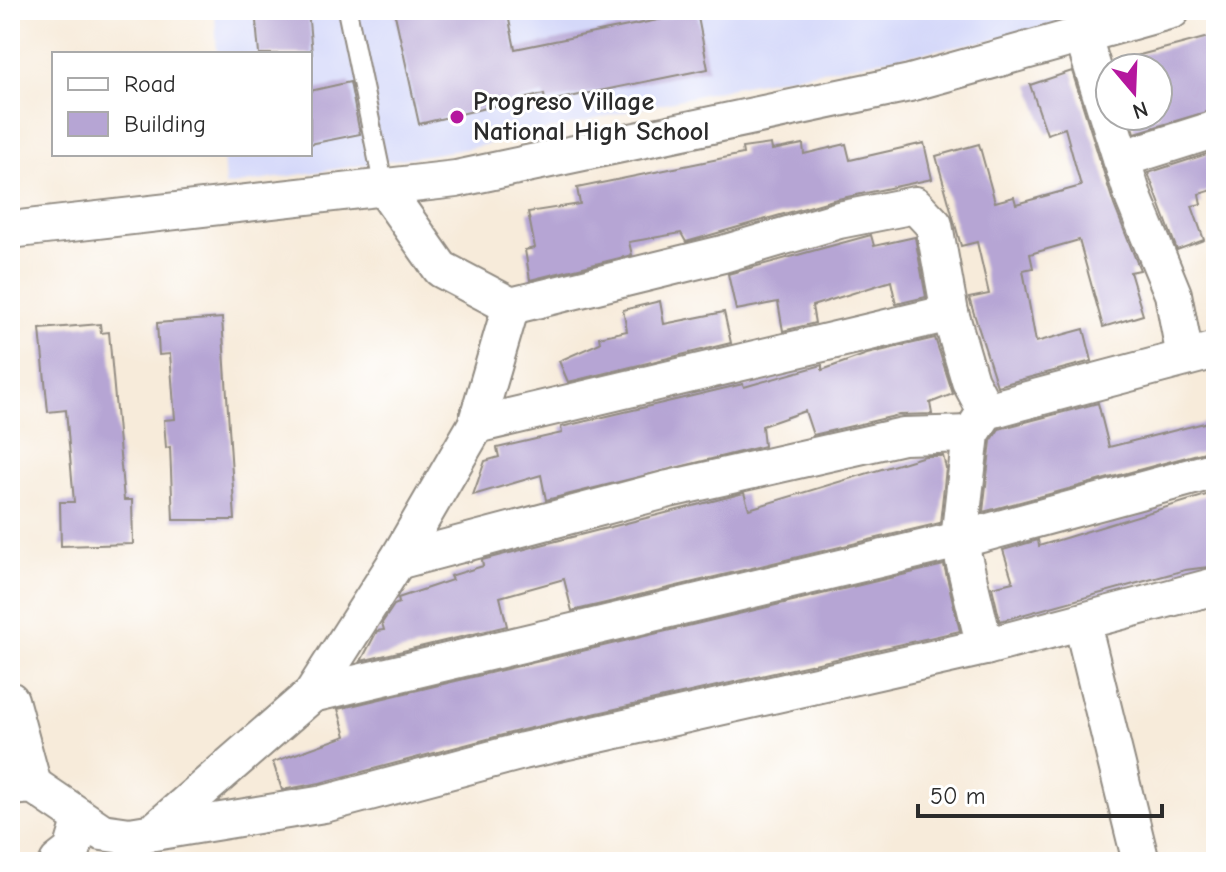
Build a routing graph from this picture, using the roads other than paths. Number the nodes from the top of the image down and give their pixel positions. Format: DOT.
graph roads {
  1 [pos="347,10"];
  2 [pos="1167,10"];
  3 [pos="1082,34"];
  4 [pos="1216,129"];
  5 [pos="1121,159"];
  6 [pos="384,188"];
  7 [pos="10,230"];
  8 [pos="511,306"];
  9 [pos="950,313"];
  10 [pos="1201,354"];
  11 [pos="978,422"];
  12 [pos="476,425"];
  13 [pos="1216,470"];
  14 [pos="959,540"];
  15 [pos="397,561"];
  16 [pos="1216,586"];
  17 [pos="1082,623"];
  18 [pos="985,647"];
  19 [pos="312,694"];
  20 [pos="10,700"];
  21 [pos="21,786"];
  22 [pos="81,821"];
  23 [pos="157,829"];
  24 [pos="58,862"];
  25 [pos="1141,862"];
  1 -- 6 [label="lane"];
  2 -- 3 [label="street"];
  3 -- 5 [label="street"];
  3 -- 6 [label="street"];
  4 -- 5 [label="street"];
  5 -- 10 [label="street"];
  6 -- 7 [label="street"];
  6 -- 8 [label="street"];
  8 -- 9 [label="street"];
  8 -- 12 [label="street"];
  9 -- 11 [label="street"];
  9 -- 12 [label="street"];
  10 -- 11 [label="street"];
  11 -- 14 [label="street"];
  11 -- 15 [label="street"];
  12 -- 15 [label="street"];
  13 -- 14 [label="street"];
  14 -- 18 [label="street"];
  14 -- 19 [label="street"];
  15 -- 19 [label="street"];
  16 -- 17 [label="street"];
  17 -- 18 [label="street"];
  17 -- 25 [label="street"];
  18 -- 23 [label="street"];
  19 -- 23 [label="street"];
  20 -- 21 [label="street"];
  21 -- 22 [label="street"];
  22 -- 23 [label="street"];
  22 -- 24 [label="street"];
}
